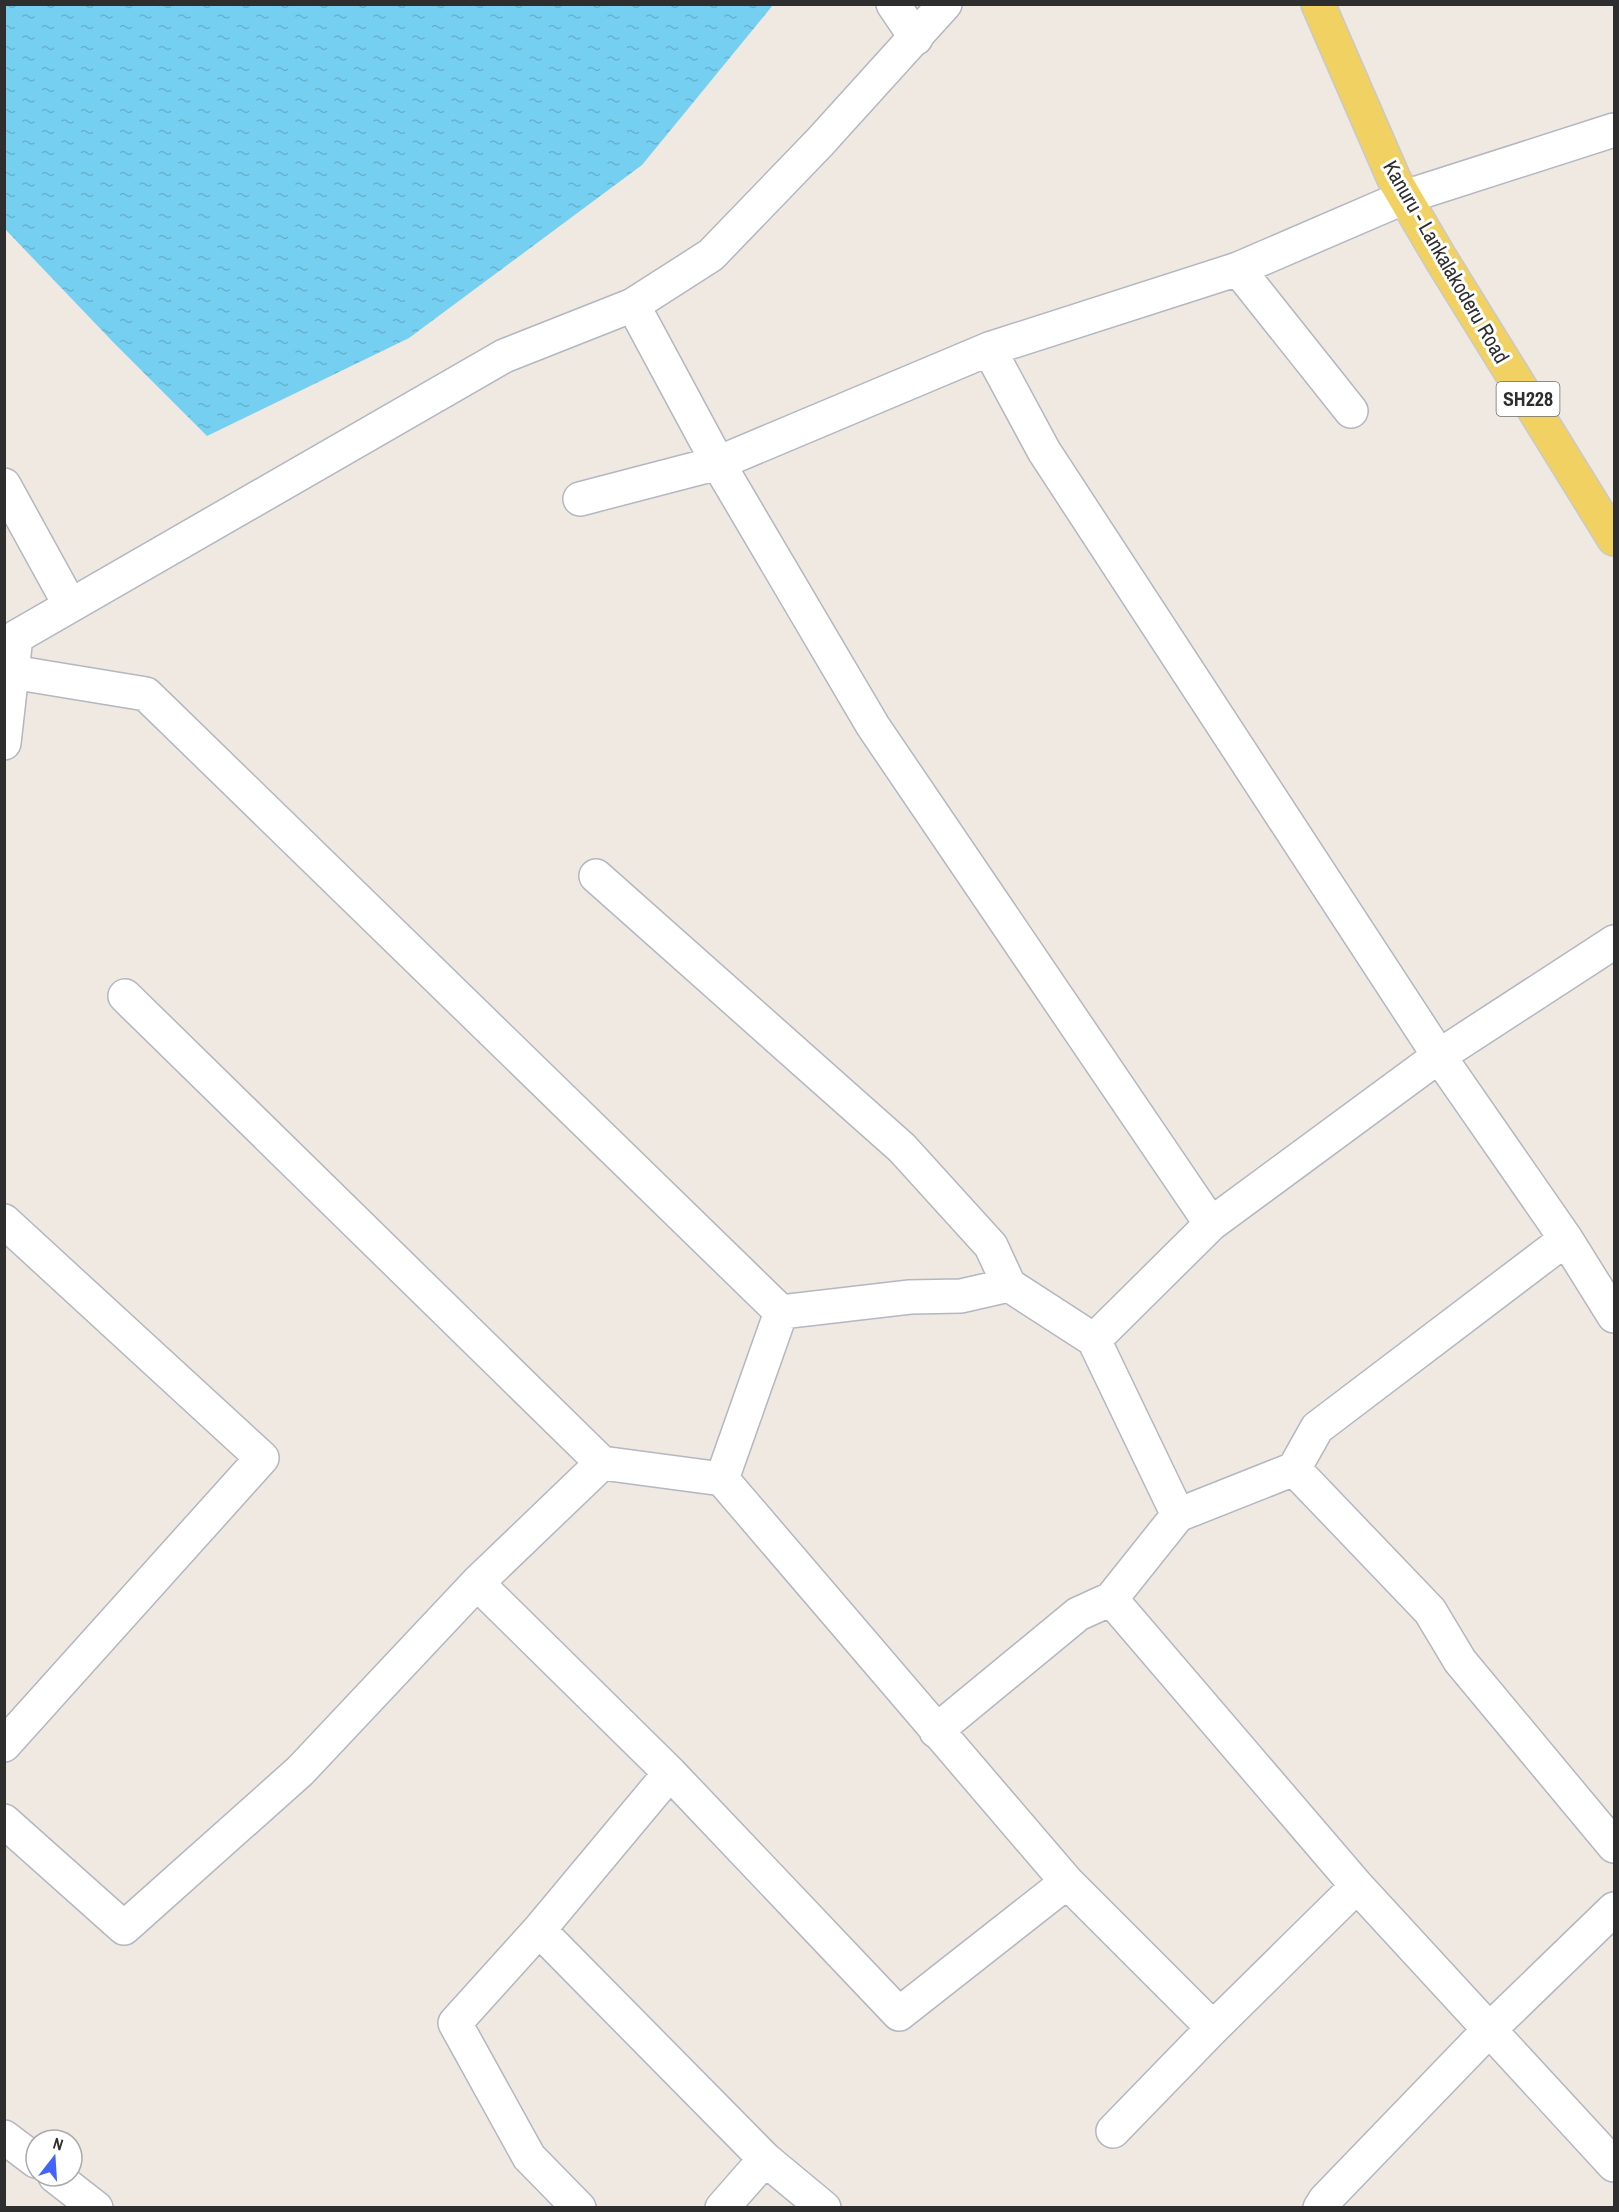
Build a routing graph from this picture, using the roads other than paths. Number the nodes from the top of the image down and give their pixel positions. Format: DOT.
graph roads {
  1 [pos="892,4"];
  2 [pos="945,4"];
  3 [pos="1318,4"];
  4 [pos="916,38"];
  5 [pos="1614,130"];
  6 [pos="1404,195"];
  7 [pos="1238,269"];
  8 [pos="633,305"];
  9 [pos="989,349"];
  10 [pos="1351,411"];
  11 [pos="718,463"];
  12 [pos="4,485"];
  13 [pos="580,499"];
  14 [pos="1614,539"];
  15 [pos="70,605"];
  16 [pos="12,672"];
  17 [pos="4,743"];
  18 [pos="596,876"];
  19 [pos="1614,942"];
  20 [pos="125,996"];
  21 [pos="1439,1056"];
  22 [pos="4,1221"];
  23 [pos="1211,1224"];
  24 [pos="1566,1239"];
  25 [pos="1009,1285"];
  26 [pos="781,1312"];
  27 [pos="1614,1316"];
  28 [pos="1094,1340"];
  29 [pos="602,1463"];
  30 [pos="1294,1469"];
  31 [pos="722,1479"];
  32 [pos="1178,1515"];
  33 [pos="477,1583"];
  34 [pos="1111,1599"];
  35 [pos="936,1731"];
  36 [pos="4,1745"];
  37 [pos="670,1773"];
  38 [pos="4,1821"];
  39 [pos="1614,1846"];
  40 [pos="1067,1882"];
  41 [pos="1357,1886"];
  42 [pos="1614,1909"];
  43 [pos="540,1930"];
  44 [pos="1213,2028"];
  45 [pos="1489,2030"];
  46 [pos="1113,2131"];
  47 [pos="4,2137"];
  48 [pos="24,2152"];
  49 [pos="765,2159"];
  50 [pos="1614,2164"];
  51 [pos="70,2188"];
  52 [pos="1326,2205"];
  53 [pos="96,2208"];
  54 [pos="579,2208"];
  55 [pos="722,2208"];
  56 [pos="824,2208"];
  1 -- 4 [label="street"];
  2 -- 4 [label="street"];
  3 -- 6 [label="main road, Kanuru - Lankalakoderu Road / SH228"];
  4 -- 8 [label="street"];
  5 -- 6 [label="street"];
  6 -- 7 [label="street"];
  6 -- 14 [label="main road, Kanuru - Lankalakoderu Road / SH228"];
  7 -- 9 [label="street"];
  7 -- 10 [label="street"];
  8 -- 11 [label="street"];
  8 -- 15 [label="street"];
  9 -- 11 [label="street"];
  9 -- 21 [label="street"];
  11 -- 13 [label="street"];
  11 -- 23 [label="street"];
  12 -- 15 [label="street"];
  15 -- 16 [label="street"];
  16 -- 17 [label="street"];
  16 -- 26 [label="street"];
  18 -- 25 [label="street"];
  19 -- 21 [label="street"];
  20 -- 29 [label="street"];
  21 -- 23 [label="street"];
  21 -- 24 [label="street"];
  22 -- 36 [label="street"];
  23 -- 28 [label="street"];
  24 -- 27 [label="street"];
  24 -- 30 [label="street"];
  25 -- 26 [label="street"];
  25 -- 28 [label="street"];
  26 -- 31 [label="street"];
  28 -- 32 [label="street"];
  29 -- 31 [label="street"];
  29 -- 33 [label="street"];
  30 -- 32 [label="street"];
  30 -- 39 [label="street"];
  31 -- 35 [label="street"];
  32 -- 34 [label="street"];
  33 -- 37 [label="street"];
  33 -- 38 [label="street"];
  34 -- 35 [label="street"];
  34 -- 41 [label="street"];
  35 -- 40 [label="street"];
  37 -- 40 [label="street"];
  37 -- 43 [label="street"];
  40 -- 44 [label="street"];
  41 -- 44 [label="street"];
  41 -- 45 [label="street"];
  42 -- 45 [label="street"];
  43 -- 49 [label="street"];
  43 -- 54 [label="street"];
  44 -- 46 [label="street"];
  45 -- 50 [label="street"];
  45 -- 52 [label="street"];
  47 -- 48 [label="street"];
  49 -- 55 [label="street"];
  49 -- 56 [label="street"];
  51 -- 53 [label="street"];
}
